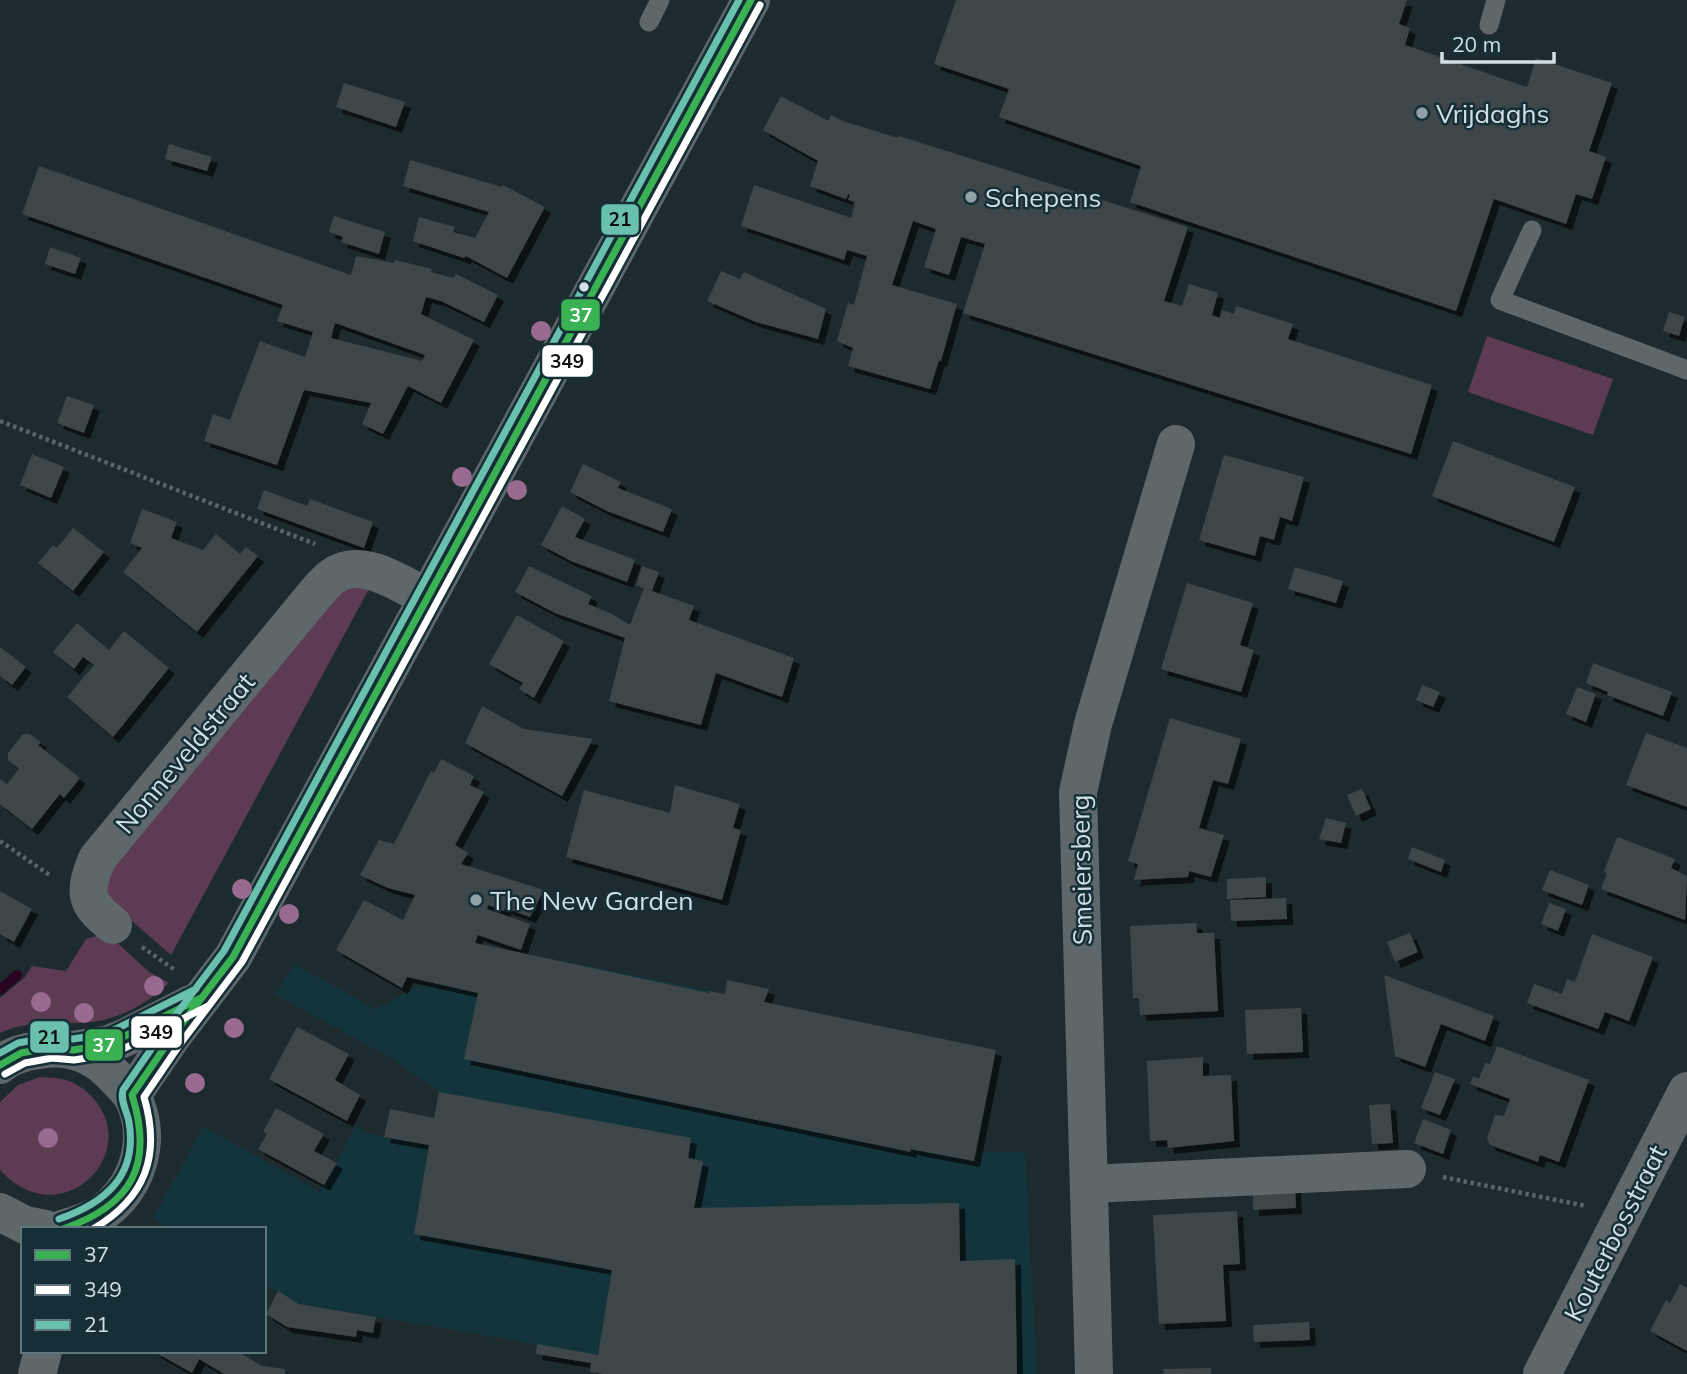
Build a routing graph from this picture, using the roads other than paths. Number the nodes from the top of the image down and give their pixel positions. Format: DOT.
graph roads {
  1 [pos="660,0"];
  2 [pos="751,0"];
  3 [pos="1496,0"];
  4 [pos="649,22"];
  5 [pos="1489,25"];
  6 [pos="1532,230"];
  7 [pos="1687,370"];
  8 [pos="1176,444"];
  9 [pos="426,597"];
  10 [pos="102,914"];
  11 [pos="204,994"];
  12 [pos="74,1050"];
  13 [pos="0,1065"];
  14 [pos="1687,1091"];
  15 [pos="132,1096"];
  16 [pos="1407,1169"];
  17 [pos="1090,1184"];
  18 [pos="0,1212"];
  19 [pos="35,1227"];
  20 [pos="70,1227"];
  21 [pos="42,1353"];
  22 [pos="37,1374"];
  23 [pos="1094,1374"];
  24 [pos="1542,1374"];
  1 -- 4 [label="lane"];
  2 -- 9 [label="street"];
  3 -- 5 [label="lane"];
  6 -- 7 [label="lane"];
  8 -- 17 [label="street, Smeiersberg"];
  9 -- 10 [label="street, Nonneveldstraat"];
  9 -- 11 [label="street"];
  11 -- 12 [label="street"];
  11 -- 15 [label="street"];
  12 -- 13 [label="street"];
  12 -- 15 [label="street"];
  14 -- 24 [label="street, Kouterbosstraat"];
  15 -- 20 [label="street"];
  16 -- 17 [label="street"];
  17 -- 23 [label="street, Smeiersberg"];
  18 -- 19 [label="street"];
  21 -- 22 [label="street"];
}
